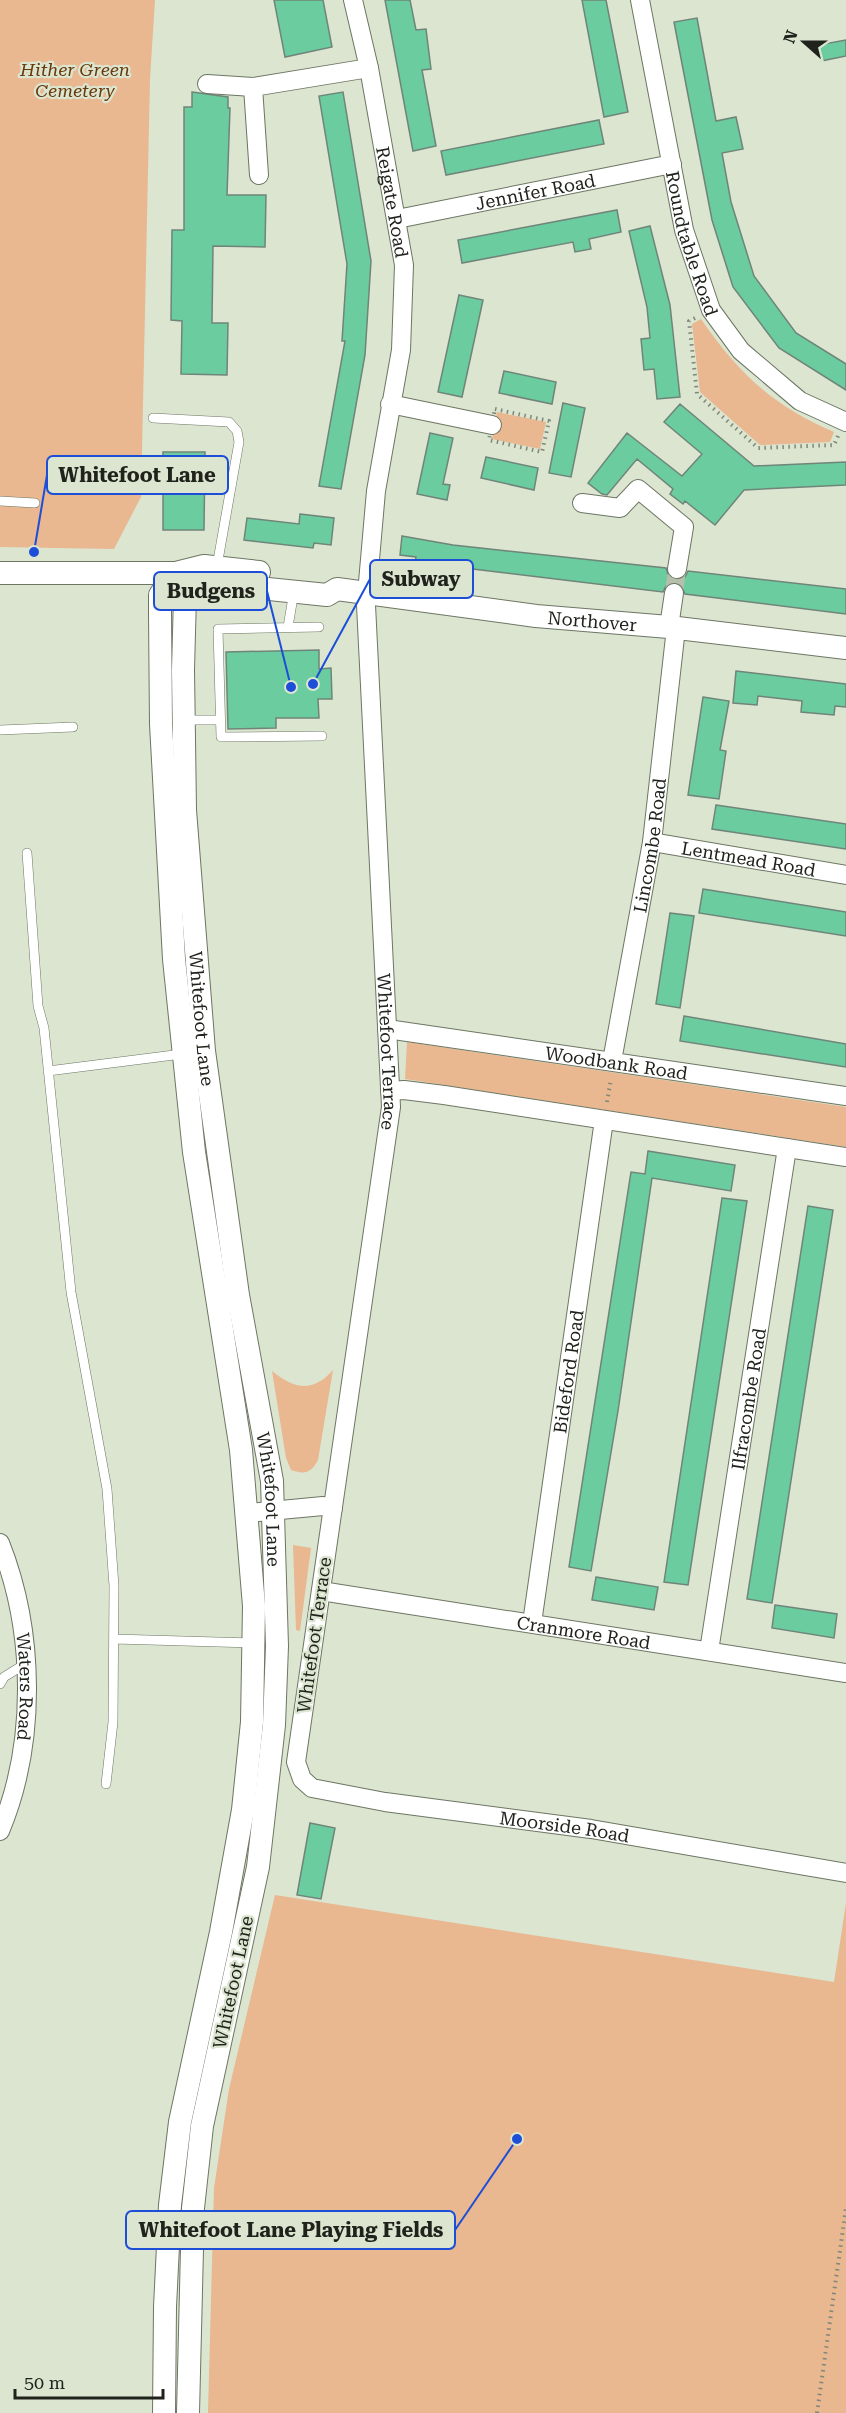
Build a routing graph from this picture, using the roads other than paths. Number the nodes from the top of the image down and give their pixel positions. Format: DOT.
graph roads {
  1 [pos="353,0"];
  2 [pos="640,0"];
  3 [pos="369,68"];
  4 [pos="207,84"];
  5 [pos="253,87"];
  6 [pos="672,164"];
  7 [pos="259,175"];
  8 [pos="397,219"];
  9 [pos="390,404"];
  10 [pos="153,418"];
  11 [pos="845,422"];
  12 [pos="492,425"];
  13 [pos="0,501"];
  14 [pos="35,503"];
  15 [pos="582,503"];
  16 [pos="217,567"];
  17 [pos="677,569"];
  18 [pos="0,573"];
  19 [pos="176,573"];
  20 [pos="338,589"];
  21 [pos="294,591"];
  22 [pos="367,592"];
  23 [pos="674,593"];
  24 [pos="288,627"];
  25 [pos="319,627"];
  26 [pos="672,627"];
  27 [pos="846,648"];
  28 [pos="183,720"];
  29 [pos="220,720"];
  30 [pos="73,727"];
  31 [pos="0,730"];
  32 [pos="322,736"];
  33 [pos="652,842"];
  34 [pos="27,853"];
  35 [pos="846,875"];
  36 [pos="387,1029"];
  37 [pos="193,1052"];
  38 [pos="613,1062"];
  39 [pos="48,1071"];
  40 [pos="390,1091"];
  41 [pos="846,1096"];
  42 [pos="604,1120"];
  43 [pos="787,1148"];
  44 [pos="846,1157"];
  45 [pos="333,1508"];
  46 [pos="273,1510"];
  47 [pos="248,1513"];
  48 [pos="0,1543"];
  49 [pos="321,1591"];
  50 [pos="532,1623"];
  51 [pos="114,1639"];
  52 [pos="254,1642"];
  53 [pos="709,1651"];
  54 [pos="25,1664"];
  55 [pos="846,1673"];
  56 [pos="0,1684"];
  57 [pos="296,1762"];
  58 [pos="106,1784"];
  59 [pos="243,1810"];
  60 [pos="266,1813"];
  61 [pos="0,1831"];
  62 [pos="846,1873"];
  63 [pos="164,2413"];
  64 [pos="188,2413"];
  1 -- 3 [label="street, Reigate Road"];
  2 -- 6 [label="street, Roundtable Road"];
  3 -- 5 [label="street"];
  3 -- 8 [label="street, Reigate Road"];
  4 -- 5 [label="street"];
  5 -- 7 [label="street"];
  6 -- 8 [label="street, Jennifer Road"];
  6 -- 11 [label="street, Roundtable Road"];
  8 -- 9 [label="street, Reigate Road"];
  9 -- 12 [label="street"];
  9 -- 22 [label="street, Reigate Road"];
  10 -- 16 [label="lane"];
  13 -- 14 [label="lane"];
  15 -- 17 [label="street"];
  16 -- 19 [label="street, Northover"];
  16 -- 20 [label="street, Northover"];
  18 -- 19 [label="street"];
  19 -- 21 [label="street, Northover"];
  19 -- 28 [label="street, Whitefoot Lane"];
  19 -- 37 [label="street, Whitefoot Lane"];
  20 -- 21 [label="street, Northover"];
  20 -- 22 [label="street, Northover"];
  21 -- 24 [label="lane"];
  22 -- 26 [label="street, Northover"];
  22 -- 36 [label="street, Whitefoot Terrace"];
  23 -- 26 [label="street, Lincombe Road"];
  24 -- 25 [label="lane"];
  24 -- 29 [label="lane"];
  26 -- 27 [label="street, Northover"];
  26 -- 33 [label="street, Lincombe Road"];
  28 -- 29 [label="lane"];
  28 -- 37 [label="street, Whitefoot Lane"];
  29 -- 32 [label="lane"];
  30 -- 31 [label="lane"];
  33 -- 35 [label="street, Lentmead Road"];
  33 -- 38 [label="street, Lincombe Road"];
  34 -- 39 [label="lane"];
  36 -- 38 [label="street, Woodbank Road"];
  36 -- 40 [label="street, Whitefoot Terrace"];
  37 -- 39 [label="lane"];
  37 -- 46 [label="street, Whitefoot Lane"];
  37 -- 47 [label="street, Whitefoot Lane"];
  38 -- 41 [label="street, Woodbank Road"];
  39 -- 51 [label="lane"];
  40 -- 42 [label="street"];
  40 -- 45 [label="street, Whitefoot Terrace"];
  42 -- 43 [label="street"];
  42 -- 50 [label="street, Bideford Road"];
  43 -- 44 [label="street"];
  43 -- 53 [label="street, Ilfracombe Road"];
  45 -- 46 [label="street"];
  45 -- 49 [label="street, Whitefoot Terrace"];
  46 -- 47 [label="street"];
  46 -- 60 [label="street, Whitefoot Lane"];
  47 -- 52 [label="street, Whitefoot Lane"];
  48 -- 54 [label="street, Waters Road"];
  49 -- 50 [label="street, Cranmore Road"];
  49 -- 57 [label="street, Whitefoot Terrace"];
  50 -- 53 [label="street, Cranmore Road"];
  51 -- 52 [label="lane"];
  51 -- 58 [label="lane"];
  52 -- 59 [label="street, Whitefoot Lane"];
  53 -- 55 [label="street, Cranmore Road"];
  54 -- 56 [label="lane"];
  54 -- 61 [label="street, Waters Road"];
  57 -- 62 [label="street, Moorside Road"];
  59 -- 60 [label="lane"];
  59 -- 63 [label="street, Whitefoot Lane"];
  60 -- 64 [label="street, Whitefoot Lane"];
}
